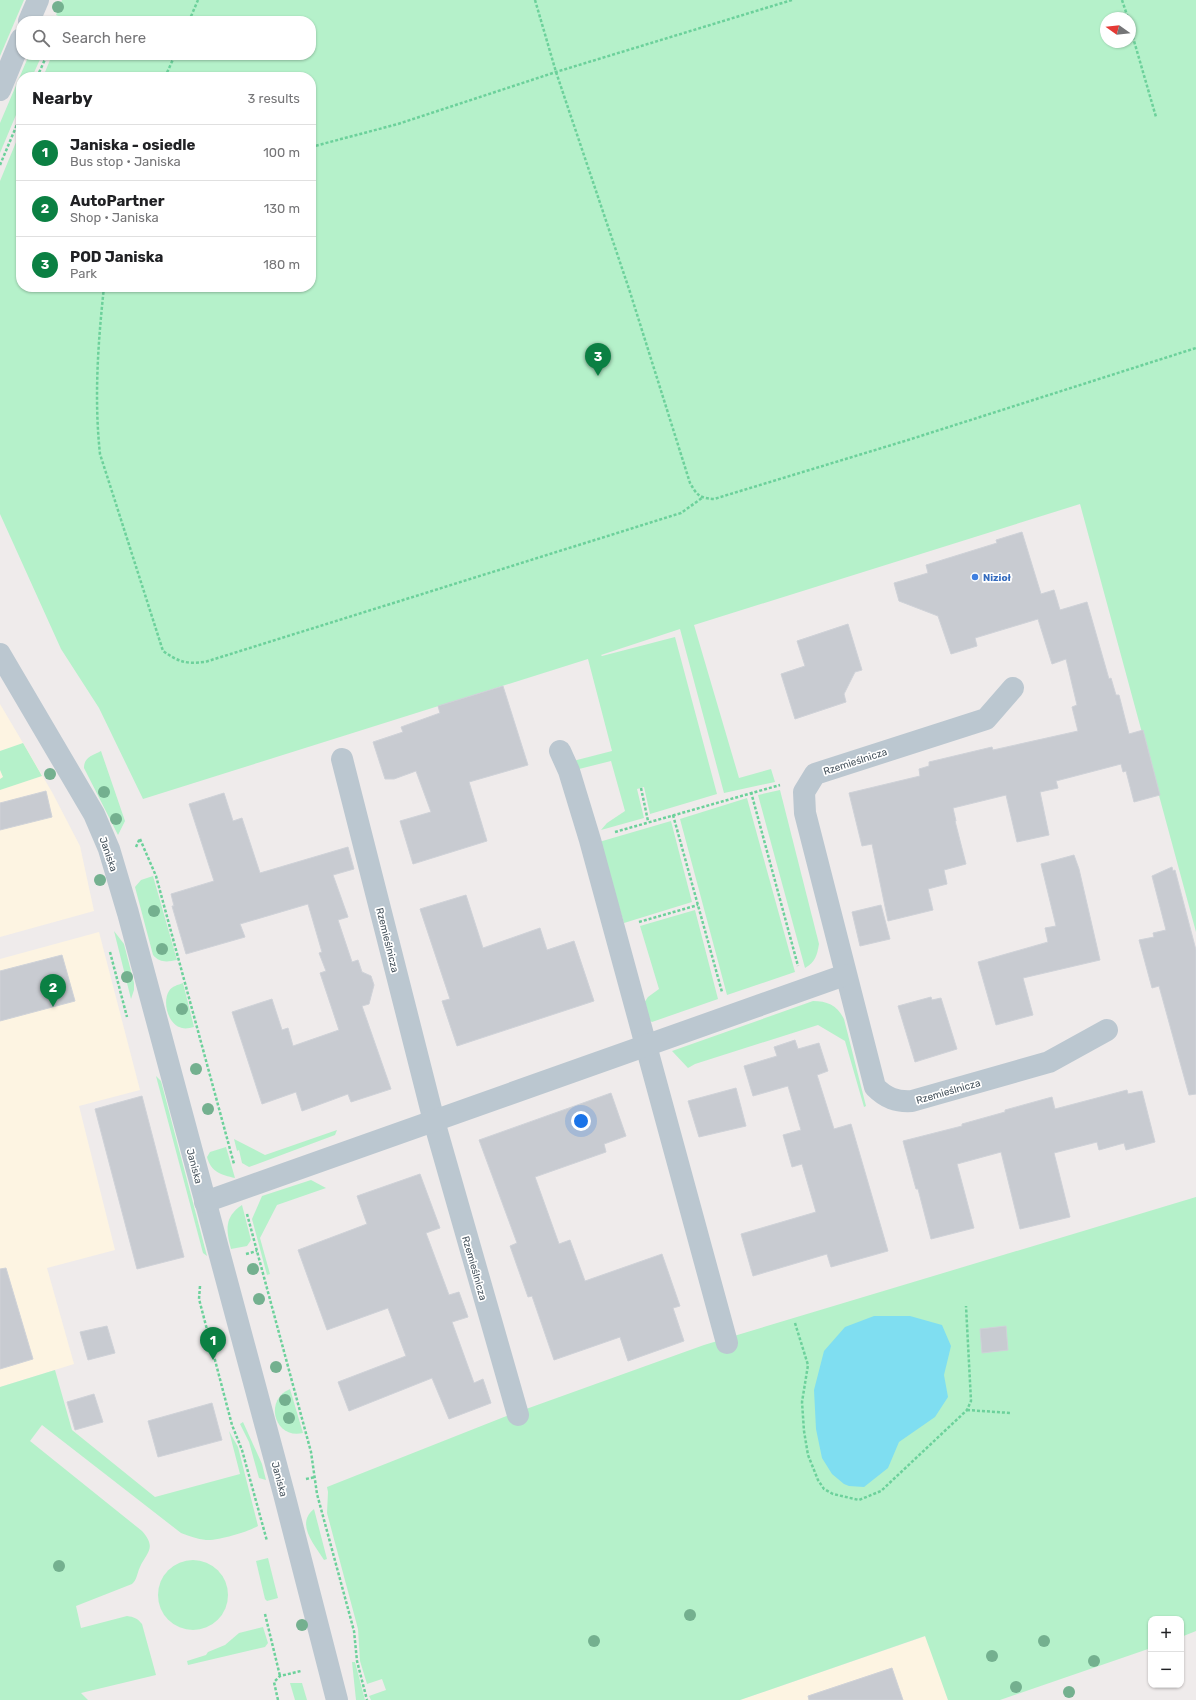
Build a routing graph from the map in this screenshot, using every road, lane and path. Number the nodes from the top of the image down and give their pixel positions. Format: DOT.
graph roads {
  1 [pos="38,0"];
  2 [pos="198,0"];
  3 [pos="535,0"];
  4 [pos="792,0"];
  5 [pos="1122,0"];
  6 [pos="1126,12"];
  7 [pos="31,16"];
  8 [pos="191,16"];
  9 [pos="1136,48"];
  10 [pos="16,51"];
  11 [pos="45,60"];
  12 [pos="172,60"];
  13 [pos="39,72"];
  14 [pos="167,72"];
  15 [pos="556,72"];
  16 [pos="0,90"];
  17 [pos="1156,117"];
  18 [pos="16,127"];
  19 [pos="316,146"];
  20 [pos="0,165"];
  21 [pos="103,292"];
  22 [pos="1196,348"];
  23 [pos="702,498"];
  24 [pos="0,654"];
  25 [pos="1013,688"];
  26 [pos="560,751"];
  27 [pos="342,759"];
  28 [pos="641,788"];
  29 [pos="751,792"];
  30 [pos="804,792"];
  31 [pos="673,815"];
  32 [pos="648,822"];
  33 [pos="140,838"];
  34 [pos="590,840"];
  35 [pos="698,905"];
  36 [pos="613,929"];
  37 [pos="798,967"];
  38 [pos="845,975"];
  39 [pos="722,994"];
  40 [pos="1107,1030"];
  41 [pos="647,1045"];
  42 [pos="434,1121"];
  43 [pos="241,1190"];
  44 [pos="205,1202"];
  45 [pos="966,1306"];
  46 [pos="796,1323"];
  47 [pos="727,1343"];
  48 [pos="967,1410"];
  49 [pos="1011,1413"];
  50 [pos="518,1415"];
  51 [pos="265,1614"];
  52 [pos="301,1671"];
  53 [pos="280,1676"];
  54 [pos="278,1700"];
  55 [pos="337,1700"];
  56 [pos="367,1700"];
  1 -- 7 [label="street"];
  2 -- 8 [label="path"];
  3 -- 15 [label="path"];
  4 -- 15 [label="path"];
  5 -- 6 [label="path"];
  9 -- 17 [label="path"];
  10 -- 16 [label="street"];
  11 -- 13 [label="path"];
  12 -- 14 [label="path"];
  15 -- 19 [label="path"];
  15 -- 23 [label="path"];
  18 -- 20 [label="path"];
  21 -- 23 [label="path"];
  22 -- 23 [label="path"];
  24 -- 44 [label="street, Janiska"];
  25 -- 30 [label="street, Rzemieślnicza"];
  26 -- 34 [label="street"];
  27 -- 42 [label="street, Rzemieślnicza"];
  28 -- 32 [label="path"];
  29 -- 30 [label="path"];
  29 -- 31 [label="path"];
  29 -- 37 [label="path"];
  30 -- 38 [label="street, Rzemieślnicza"];
  31 -- 32 [label="path"];
  31 -- 35 [label="path"];
  32 -- 34 [label="path"];
  33 -- 43 [label="path"];
  34 -- 36 [label="street"];
  35 -- 36 [label="path"];
  35 -- 39 [label="path"];
  36 -- 41 [label="street"];
  38 -- 40 [label="street, Rzemieślnicza"];
  38 -- 41 [label="street"];
  41 -- 42 [label="street"];
  41 -- 47 [label="street"];
  42 -- 43 [label="street"];
  42 -- 50 [label="street, Rzemieślnicza"];
  43 -- 44 [label="street"];
  43 -- 56 [label="path"];
  44 -- 55 [label="street, Janiska"];
  45 -- 48 [label="path"];
  46 -- 48 [label="path"];
  48 -- 49 [label="path"];
  51 -- 53 [label="path"];
  52 -- 53 [label="path"];
  53 -- 54 [label="path"];
}
